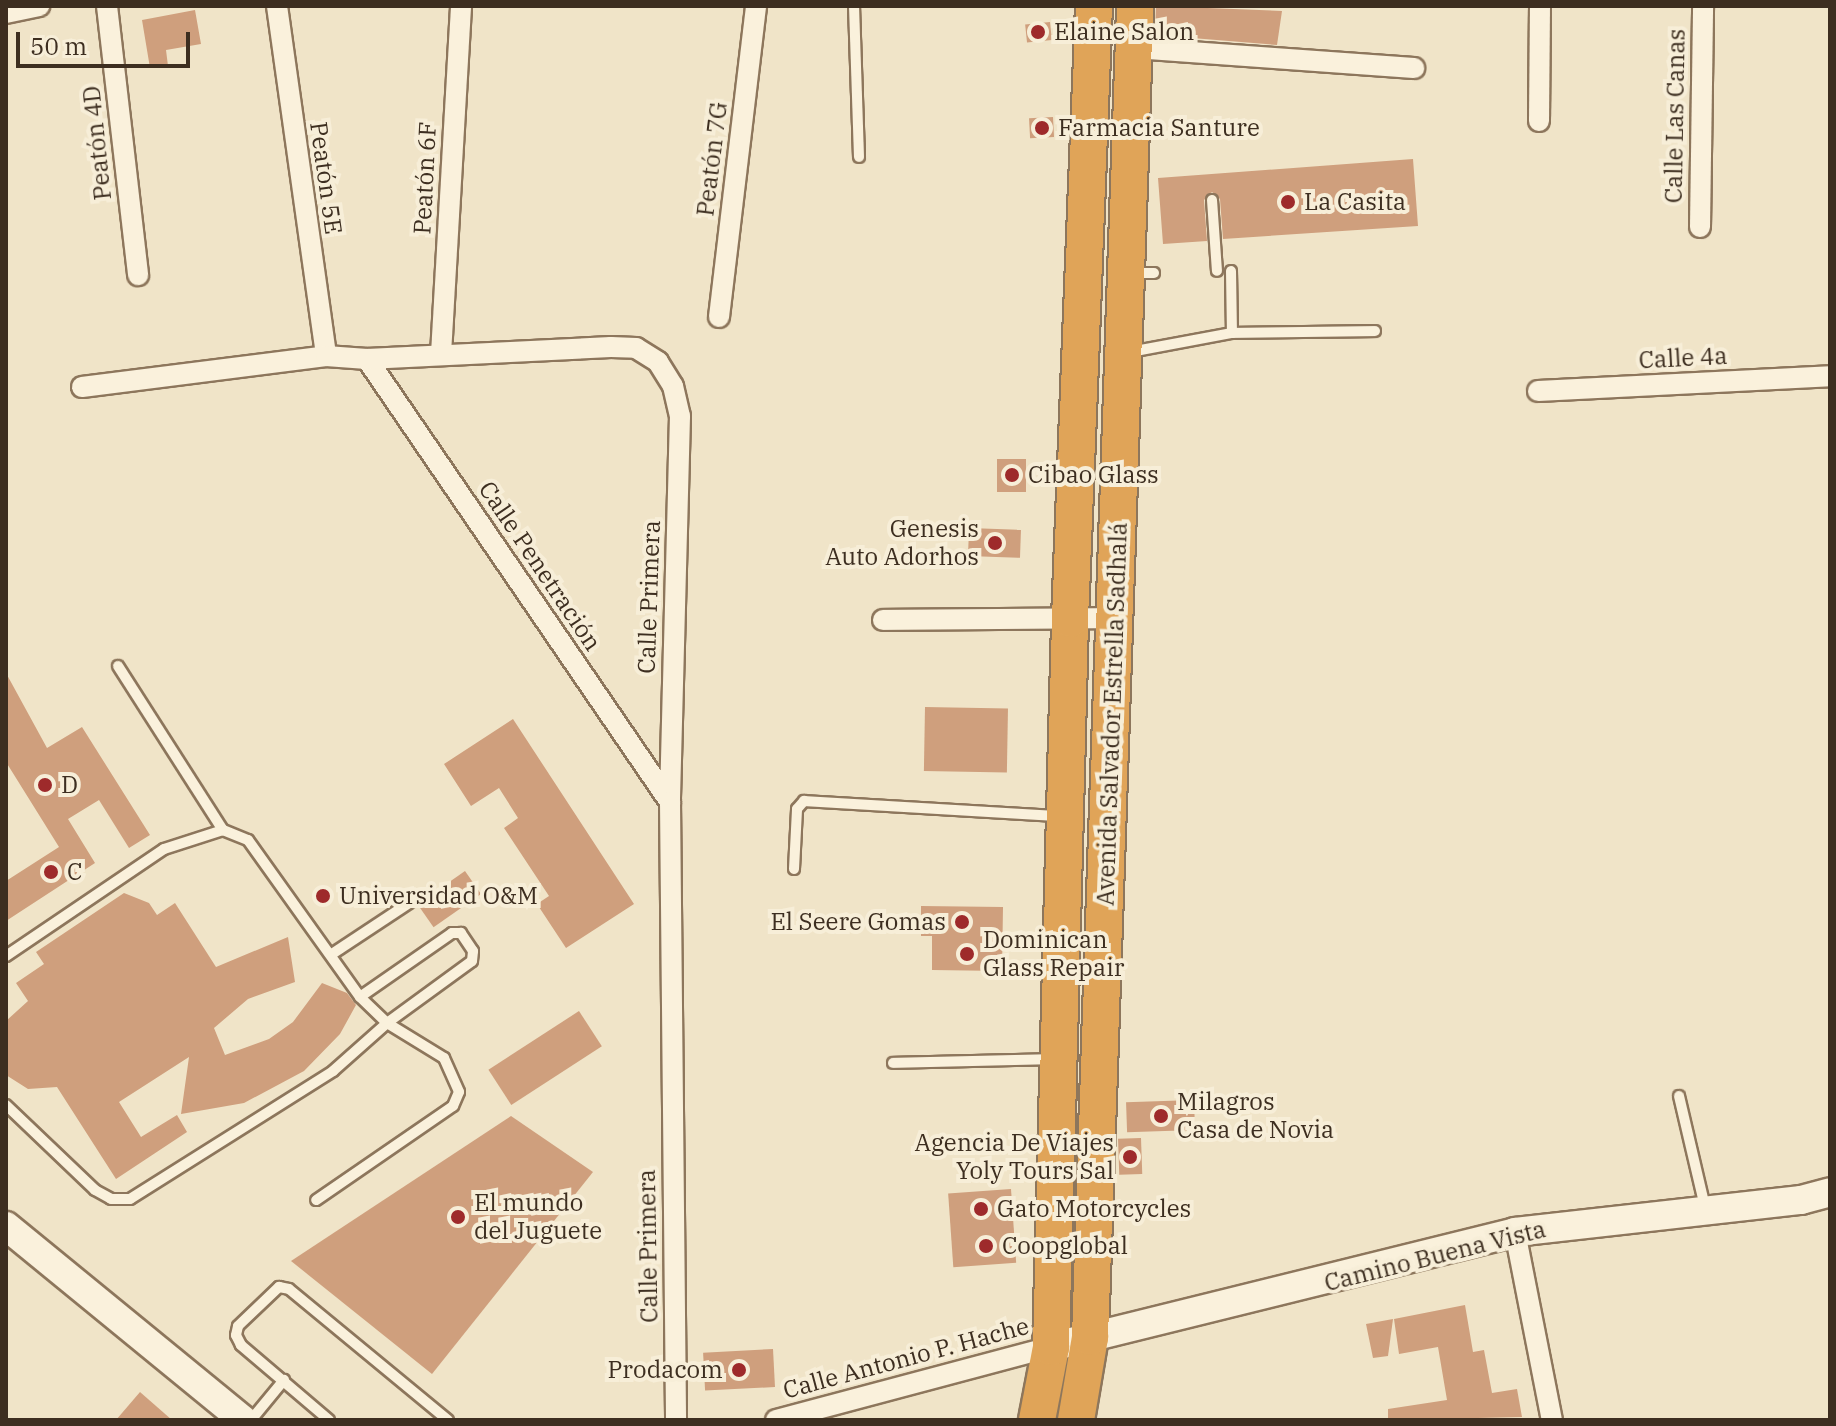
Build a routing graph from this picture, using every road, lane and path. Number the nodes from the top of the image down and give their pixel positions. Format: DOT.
graph roads {
  1 [pos="39,6"];
  2 [pos="107,6"];
  3 [pos="277,6"];
  4 [pos="461,6"];
  5 [pos="756,6"];
  6 [pos="854,6"];
  7 [pos="1094,6"];
  8 [pos="1135,6"];
  9 [pos="1540,6"];
  10 [pos="1703,6"];
  11 [pos="6,13"];
  12 [pos="1134,48"];
  13 [pos="1414,68"];
  14 [pos="1539,121"];
  15 [pos="859,157"];
  16 [pos="1212,200"];
  17 [pos="1700,227"];
  18 [pos="1217,271"];
  19 [pos="1231,271"];
  20 [pos="138,275"];
  21 [pos="719,317"];
  22 [pos="1375,331"];
  23 [pos="1232,333"];
  24 [pos="1124,353"];
  25 [pos="441,354"];
  26 [pos="326,356"];
  27 [pos="367,359"];
  28 [pos="1830,376"];
  29 [pos="82,387"];
  30 [pos="1538,391"];
  31 [pos="1115,618"];
  32 [pos="1070,619"];
  33 [pos="883,620"];
  34 [pos="118,666"];
  35 [pos="670,802"];
  36 [pos="1065,816"];
  37 [pos="223,830"];
  38 [pos="794,869"];
  39 [pos="409,903"];
  40 [pos="332,954"];
  41 [pos="6,956"];
  42 [pos="360,997"];
  43 [pos="387,1023"];
  44 [pos="1058,1059"];
  45 [pos="893,1063"];
  46 [pos="1679,1096"];
  47 [pos="6,1105"];
  48 [pos="1830,1192"];
  49 [pos="316,1200"];
  50 [pos="1705,1207"];
  51 [pos="6,1226"];
  52 [pos="1515,1232"];
  53 [pos="1090,1337"];
  54 [pos="1051,1347"];
  55 [pos="284,1380"];
  56 [pos="243,1420"];
  57 [pos="251,1420"];
  58 [pos="329,1420"];
  59 [pos="448,1420"];
  60 [pos="676,1420"];
  61 [pos="776,1420"];
  62 [pos="1037,1420"];
  63 [pos="1076,1420"];
  64 [pos="1552,1420"];
  1 -- 11 [label="street"];
  2 -- 20 [label="street, Peatón 4D"];
  3 -- 26 [label="street, Peatón 5E"];
  4 -- 25 [label="street, Peatón 6F"];
  5 -- 21 [label="street, Peatón 7G"];
  6 -- 15 [label="lane"];
  7 -- 32 [label="highway, Avenida Salvador Estrella Sadhalá"];
  8 -- 12 [label="highway, Avenida Salvador Estrella Sadhalá"];
  9 -- 14 [label="street"];
  10 -- 17 [label="street, Calle Las Canas"];
  12 -- 13 [label="street"];
  12 -- 24 [label="highway, Avenida Salvador Estrella Sadhalá"];
  16 -- 18 [label="lane"];
  19 -- 23 [label="lane"];
  22 -- 23 [label="lane"];
  23 -- 24 [label="lane"];
  24 -- 31 [label="highway, Avenida Salvador Estrella Sadhalá"];
  25 -- 27 [label="street, Calle Primera"];
  25 -- 35 [label="street, Calle Primera"];
  26 -- 27 [label="street, Calle Primera"];
  26 -- 29 [label="street, Calle Primera"];
  27 -- 35 [label="street, Calle Penetración"];
  28 -- 30 [label="street, Calle 4a"];
  31 -- 32 [label="street"];
  31 -- 53 [label="highway, Avenida Salvador Estrella Sadhalá"];
  32 -- 33 [label="street"];
  32 -- 36 [label="highway, Avenida Salvador Estrella Sadhalá"];
  34 -- 37 [label="lane"];
  35 -- 60 [label="street, Calle Primera"];
  36 -- 38 [label="lane"];
  36 -- 44 [label="highway, Avenida Salvador Estrella Sadhalá"];
  37 -- 40 [label="lane"];
  37 -- 41 [label="lane"];
  39 -- 40 [label="lane"];
  40 -- 42 [label="lane"];
  42 -- 43 [label="lane"];
  42 -- 43 [label="lane"];
  43 -- 47 [label="lane"];
  43 -- 49 [label="lane"];
  44 -- 45 [label="lane"];
  44 -- 54 [label="highway, Avenida Salvador Estrella Sadhalá"];
  46 -- 50 [label="lane"];
  48 -- 50 [label="street, Camino Buena Vista"];
  50 -- 52 [label="street, Camino Buena Vista"];
  51 -- 56 [label="street"];
  52 -- 53 [label="street, Camino Buena Vista"];
  52 -- 64 [label="street"];
  53 -- 54 [label="street, Camino Buena Vista"];
  53 -- 63 [label="highway, Avenida Salvador Estrella Sadhalá"];
  54 -- 61 [label="street, Calle Antonio P. Hache"];
  54 -- 62 [label="highway, Avenida Salvador Estrella Sadhalá"];
  55 -- 57 [label="lane"];
  55 -- 58 [label="lane"];
  55 -- 59 [label="lane"];
}
